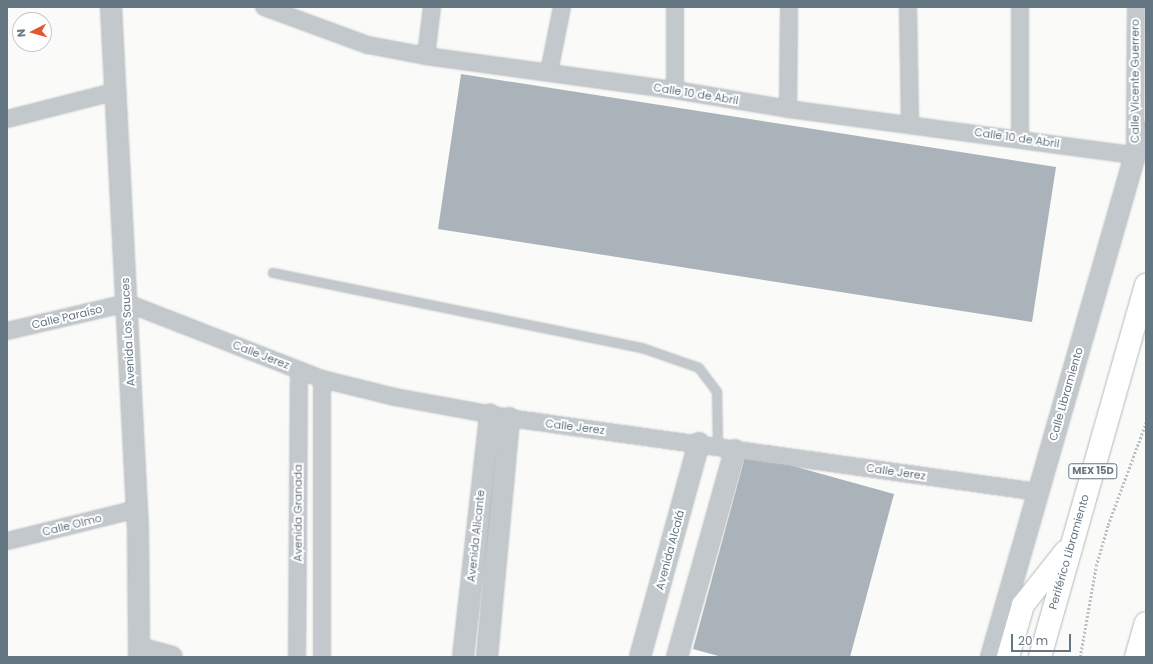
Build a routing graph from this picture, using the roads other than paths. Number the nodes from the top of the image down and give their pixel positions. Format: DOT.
graph roads {
  1 [pos="111,7"];
  2 [pos="264,7"];
  3 [pos="432,7"];
  4 [pos="562,7"];
  5 [pos="675,7"];
  6 [pos="789,7"];
  7 [pos="908,7"];
  8 [pos="1020,7"];
  9 [pos="1136,7"];
  10 [pos="426,56"];
  11 [pos="549,72"];
  12 [pos="675,90"];
  13 [pos="114,92"];
  14 [pos="788,109"];
  15 [pos="7,119"];
  16 [pos="910,123"];
  17 [pos="1146,132"];
  18 [pos="1020,139"];
  19 [pos="1135,155"];
  20 [pos="273,273"];
  21 [pos="1146,285"];
  22 [pos="127,303"];
  23 [pos="7,331"];
  24 [pos="298,370"];
  25 [pos="322,379"];
  26 [pos="490,414"];
  27 [pos="509,418"];
  28 [pos="718,446"];
  29 [pos="1038,492"];
  30 [pos="137,509"];
  31 [pos="7,541"];
  32 [pos="1072,543"];
  33 [pos="1146,624"];
  34 [pos="139,652"];
  35 [pos="172,657"];
  36 [pos="297,657"];
  37 [pos="322,657"];
  38 [pos="463,657"];
  39 [pos="487,657"];
  40 [pos="640,657"];
  41 [pos="677,657"];
  42 [pos="991,657"];
  43 [pos="1008,657"];
  44 [pos="1040,657"];
  45 [pos="1136,657"];
  1 -- 13 [label="street, Avenida Los Sauces"];
  2 -- 10 [label="street, Calle 10 de Abril"];
  3 -- 10 [label="street"];
  4 -- 11 [label="street"];
  5 -- 12 [label="street"];
  6 -- 14 [label="street"];
  7 -- 16 [label="street"];
  8 -- 18 [label="street"];
  9 -- 19 [label="street, Calle Vicente Guerrero"];
  10 -- 11 [label="street, Calle 10 de Abril"];
  11 -- 12 [label="street, Calle 10 de Abril"];
  12 -- 14 [label="street, Calle 10 de Abril"];
  13 -- 15 [label="street"];
  13 -- 22 [label="street, Avenida Los Sauces"];
  14 -- 16 [label="street, Calle 10 de Abril"];
  16 -- 18 [label="street, Calle 10 de Abril"];
  17 -- 19 [label="street, Calle Libramiento"];
  18 -- 19 [label="street, Calle 10 de Abril"];
  19 -- 29 [label="street, Calle Libramiento"];
  20 -- 28 [label="lane"];
  21 -- 32 [label="highway, Periférico Libramiento / MEX 15D"];
  22 -- 23 [label="street, Calle Paraíso"];
  22 -- 24 [label="street, Calle Jerez"];
  22 -- 30 [label="street, Avenida Los Sauces"];
  24 -- 25 [label="street, Calle Jerez"];
  24 -- 36 [label="street, Avenida Granada"];
  25 -- 26 [label="street, Calle Jerez"];
  25 -- 37 [label="street"];
  26 -- 27 [label="street, Calle Jerez"];
  26 -- 38 [label="street, Avenida Alicante"];
  27 -- 28 [label="street, Calle Jerez"];
  27 -- 39 [label="street, Avenida Alicante"];
  28 -- 29 [label="street, Calle Jerez"];
  28 -- 40 [label="street, Avenida Alcalá"];
  28 -- 41 [label="street"];
  29 -- 42 [label="street, Calle Libramiento"];
  30 -- 31 [label="street, Calle Olmo"];
  30 -- 34 [label="street, Avenida Los Sauces"];
  32 -- 43 [label="highway"];
  32 -- 44 [label="highway, Periférico Libramiento / MEX 15D"];
  33 -- 45 [label="highway"];
  34 -- 35 [label="street"];
}
